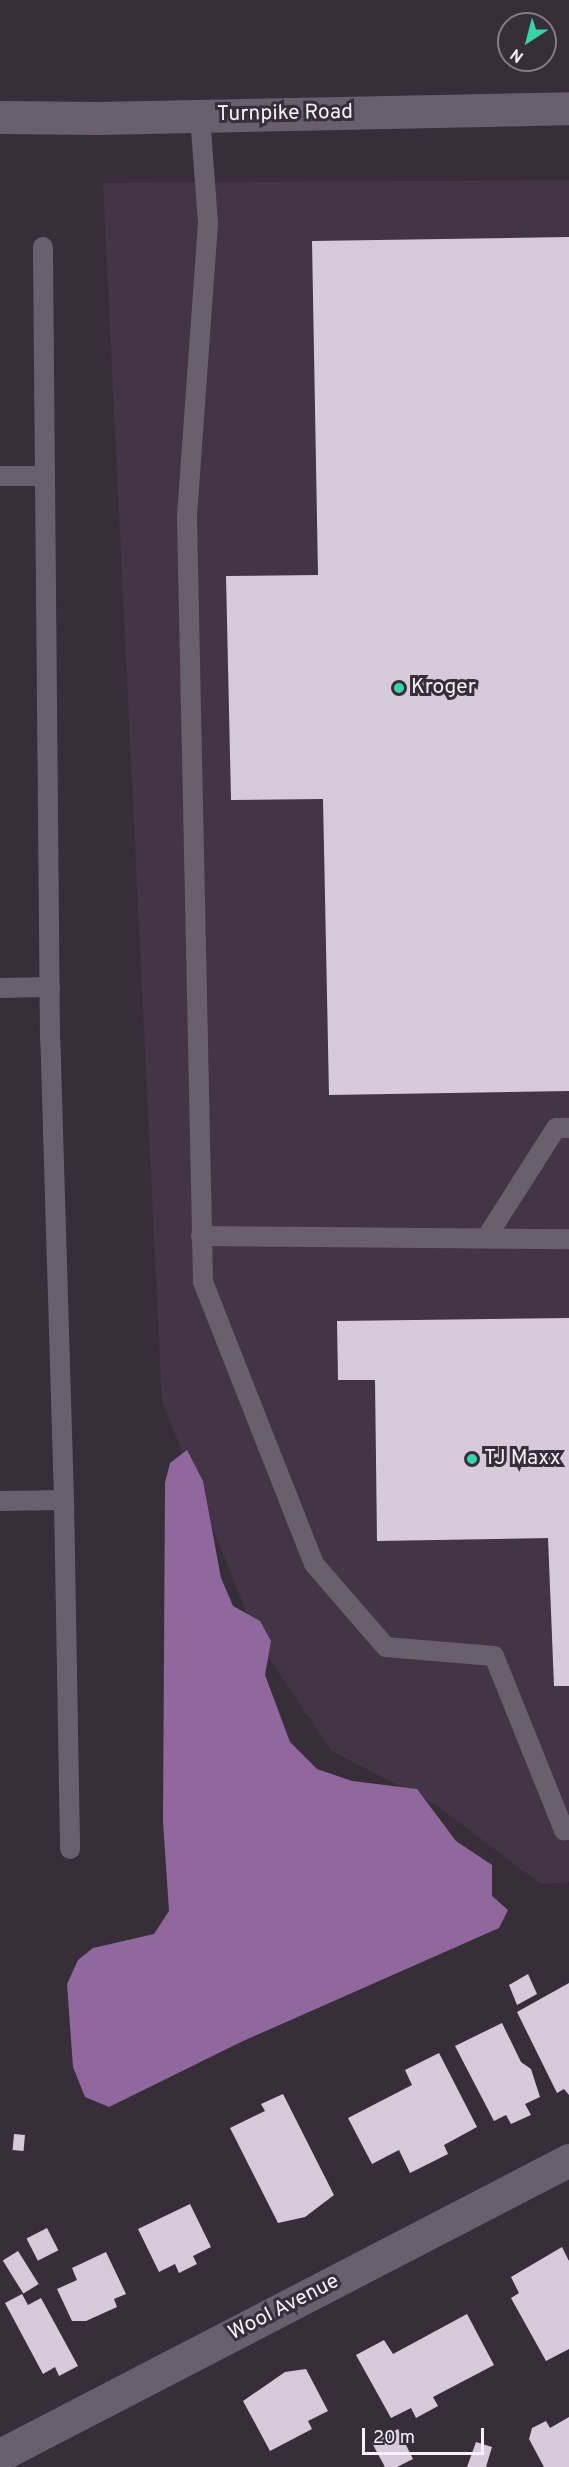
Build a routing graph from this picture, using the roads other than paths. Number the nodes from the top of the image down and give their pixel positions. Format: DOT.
graph roads {
  1 [pos="569,108"];
  2 [pos="200,116"];
  3 [pos="0,117"];
  4 [pos="43,247"];
  5 [pos="0,476"];
  6 [pos="45,476"];
  7 [pos="50,987"];
  8 [pos="0,988"];
  9 [pos="569,1128"];
  10 [pos="201,1236"];
  11 [pos="486,1238"];
  12 [pos="569,1239"];
  13 [pos="0,1500"];
  14 [pos="64,1500"];
  15 [pos="569,1830"];
  16 [pos="70,1849"];
  17 [pos="569,2160"];
  18 [pos="0,2455"];
  1 -- 2 [label="street, Turnpike Road"];
  2 -- 3 [label="street, Turnpike Road"];
  2 -- 10 [label="lane"];
  4 -- 6 [label="lane"];
  5 -- 6 [label="lane"];
  6 -- 7 [label="lane"];
  7 -- 8 [label="lane"];
  7 -- 14 [label="lane"];
  9 -- 11 [label="lane"];
  10 -- 11 [label="lane"];
  10 -- 15 [label="lane"];
  11 -- 12 [label="lane"];
  13 -- 14 [label="lane"];
  14 -- 16 [label="lane"];
  17 -- 18 [label="street, Wool Avenue"];
}
